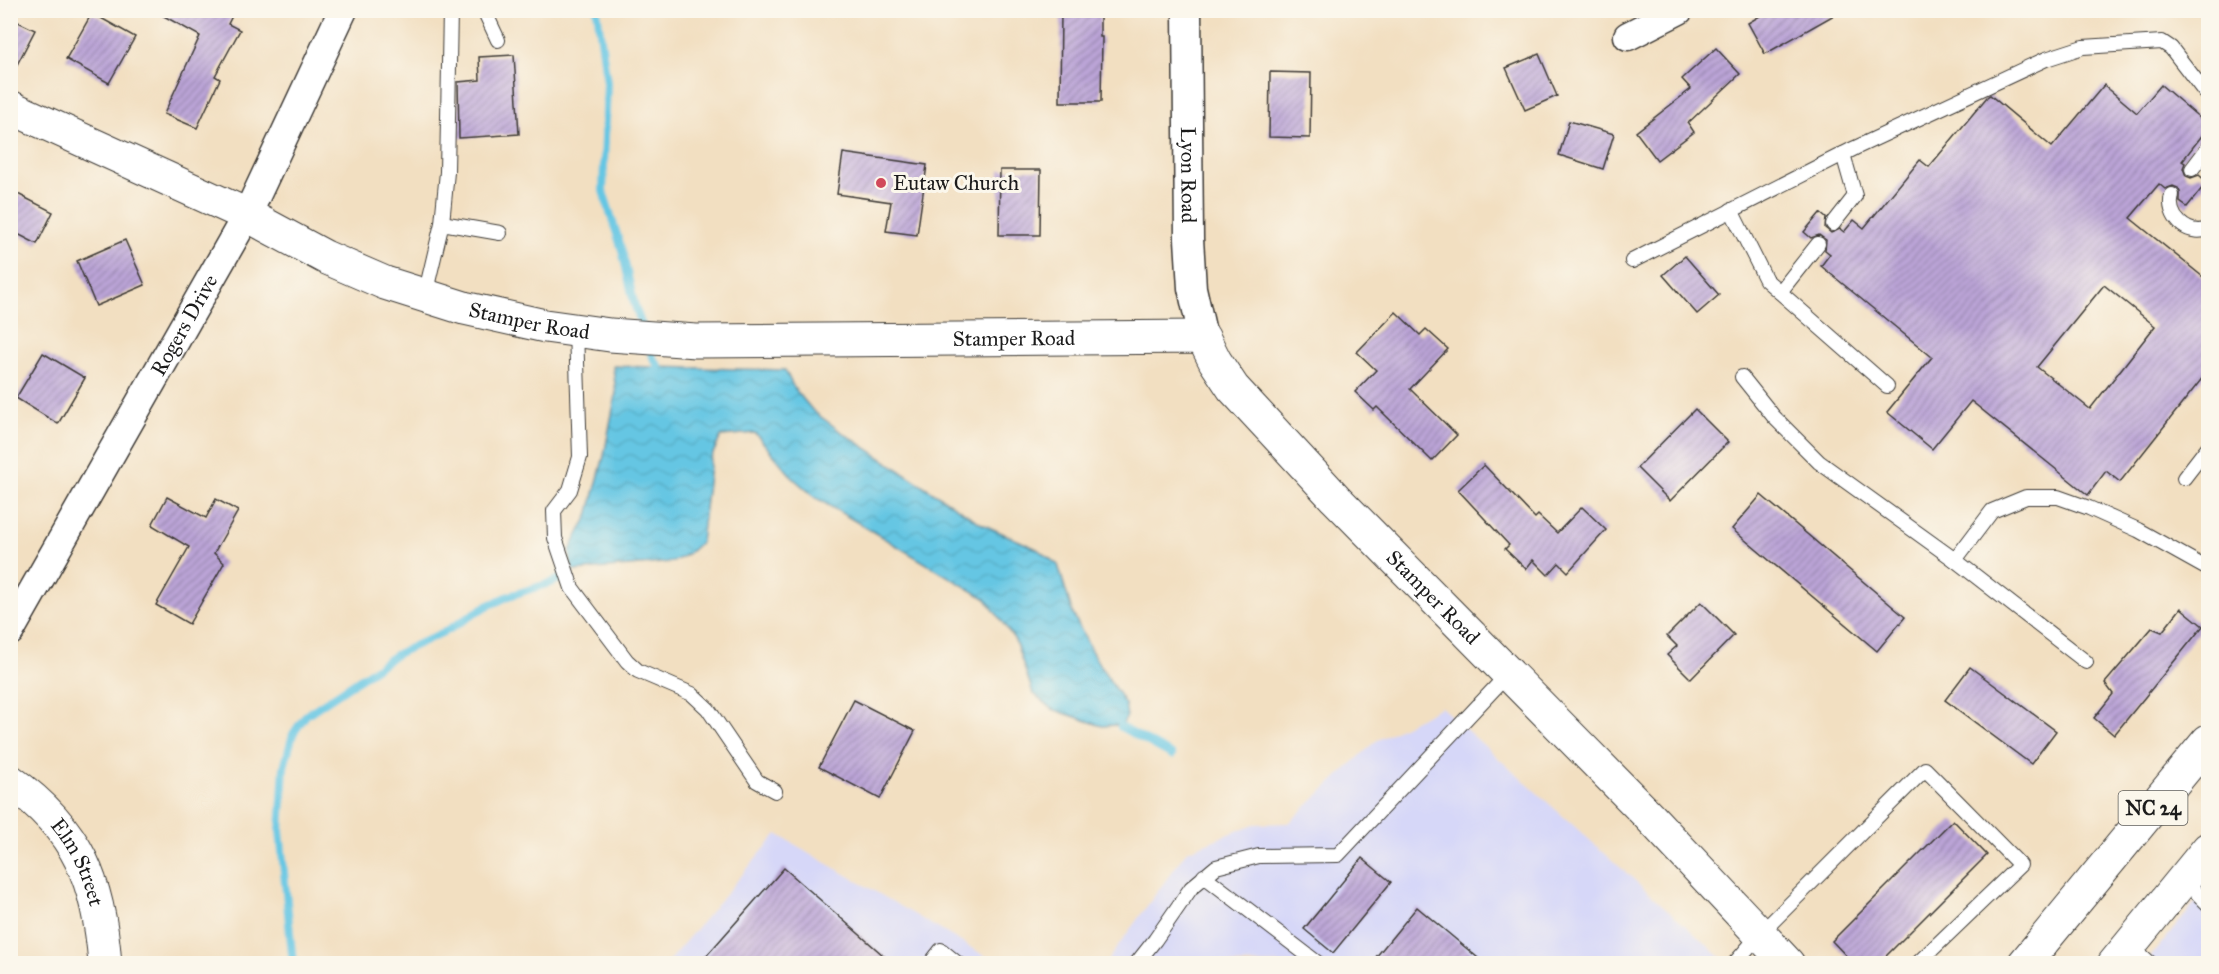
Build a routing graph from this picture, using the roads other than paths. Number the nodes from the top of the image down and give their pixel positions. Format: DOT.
graph roads {
  1 [pos="343,10"];
  2 [pos="450,10"];
  3 [pos="484,10"];
  4 [pos="1187,10"];
  5 [pos="1679,10"];
  6 [pos="1628,36"];
  7 [pos="498,40"];
  8 [pos="2208,96"];
  9 [pos="10,107"];
  10 [pos="2208,148"];
  11 [pos="1843,154"];
  12 [pos="2192,170"];
  13 [pos="2172,195"];
  14 [pos="1731,210"];
  15 [pos="248,215"];
  16 [pos="442,223"];
  17 [pos="1833,224"];
  18 [pos="2208,230"];
  19 [pos="500,233"];
  20 [pos="1818,244"];
  21 [pos="1632,261"];
  22 [pos="1780,292"];
  23 [pos="425,295"];
  24 [pos="576,330"];
  25 [pos="1203,337"];
  26 [pos="1742,377"];
  27 [pos="1887,386"];
  28 [pos="2208,447"];
  29 [pos="2184,478"];
  30 [pos="1955,560"];
  31 [pos="2208,569"];
  32 [pos="10,631"];
  33 [pos="2086,662"];
  34 [pos="1508,674"];
  35 [pos="2208,741"];
  36 [pos="10,782"];
  37 [pos="775,791"];
  38 [pos="2208,849"];
  39 [pos="1204,876"];
  40 [pos="2184,880"];
  41 [pos="2208,904"];
  42 [pos="1760,934"];
  43 [pos="2131,957"];
  44 [pos="105,963"];
  45 [pos="930,963"];
  46 [pos="958,963"];
  47 [pos="1136,963"];
  48 [pos="1319,963"];
  49 [pos="1734,963"];
  50 [pos="1788,963"];
  51 [pos="1917,963"];
  52 [pos="2024,963"];
  1 -- 15 [label="street, Rogers Drive"];
  2 -- 16 [label="lane"];
  3 -- 7 [label="lane"];
  4 -- 25 [label="street, Lyon Road"];
  5 -- 6 [label="street"];
  8 -- 11 [label="lane"];
  9 -- 15 [label="street, Stamper Road"];
  10 -- 12 [label="lane"];
  11 -- 14 [label="lane"];
  11 -- 17 [label="lane"];
  13 -- 18 [label="lane"];
  14 -- 21 [label="lane"];
  14 -- 22 [label="lane"];
  15 -- 23 [label="street, Stamper Road"];
  15 -- 32 [label="street, Rogers Drive"];
  16 -- 19 [label="lane"];
  16 -- 23 [label="lane"];
  20 -- 22 [label="lane"];
  22 -- 27 [label="lane"];
  23 -- 24 [label="street, Stamper Road"];
  24 -- 25 [label="street, Stamper Road"];
  24 -- 37 [label="lane"];
  25 -- 34 [label="street, Stamper Road"];
  26 -- 30 [label="lane"];
  28 -- 29 [label="lane"];
  30 -- 31 [label="lane"];
  30 -- 33 [label="lane"];
  34 -- 39 [label="lane"];
  34 -- 42 [label="street, Stamper Road"];
  35 -- 52 [label="street, NC 24"];
  36 -- 44 [label="street, Elm Street"];
  38 -- 40 [label="street"];
  39 -- 47 [label="lane"];
  39 -- 48 [label="lane"];
  40 -- 41 [label="lane"];
  40 -- 43 [label="street"];
  42 -- 49 [label="lane"];
  42 -- 50 [label="street, Stamper Road"];
  42 -- 51 [label="lane"];
  45 -- 46 [label="lane"];
}
